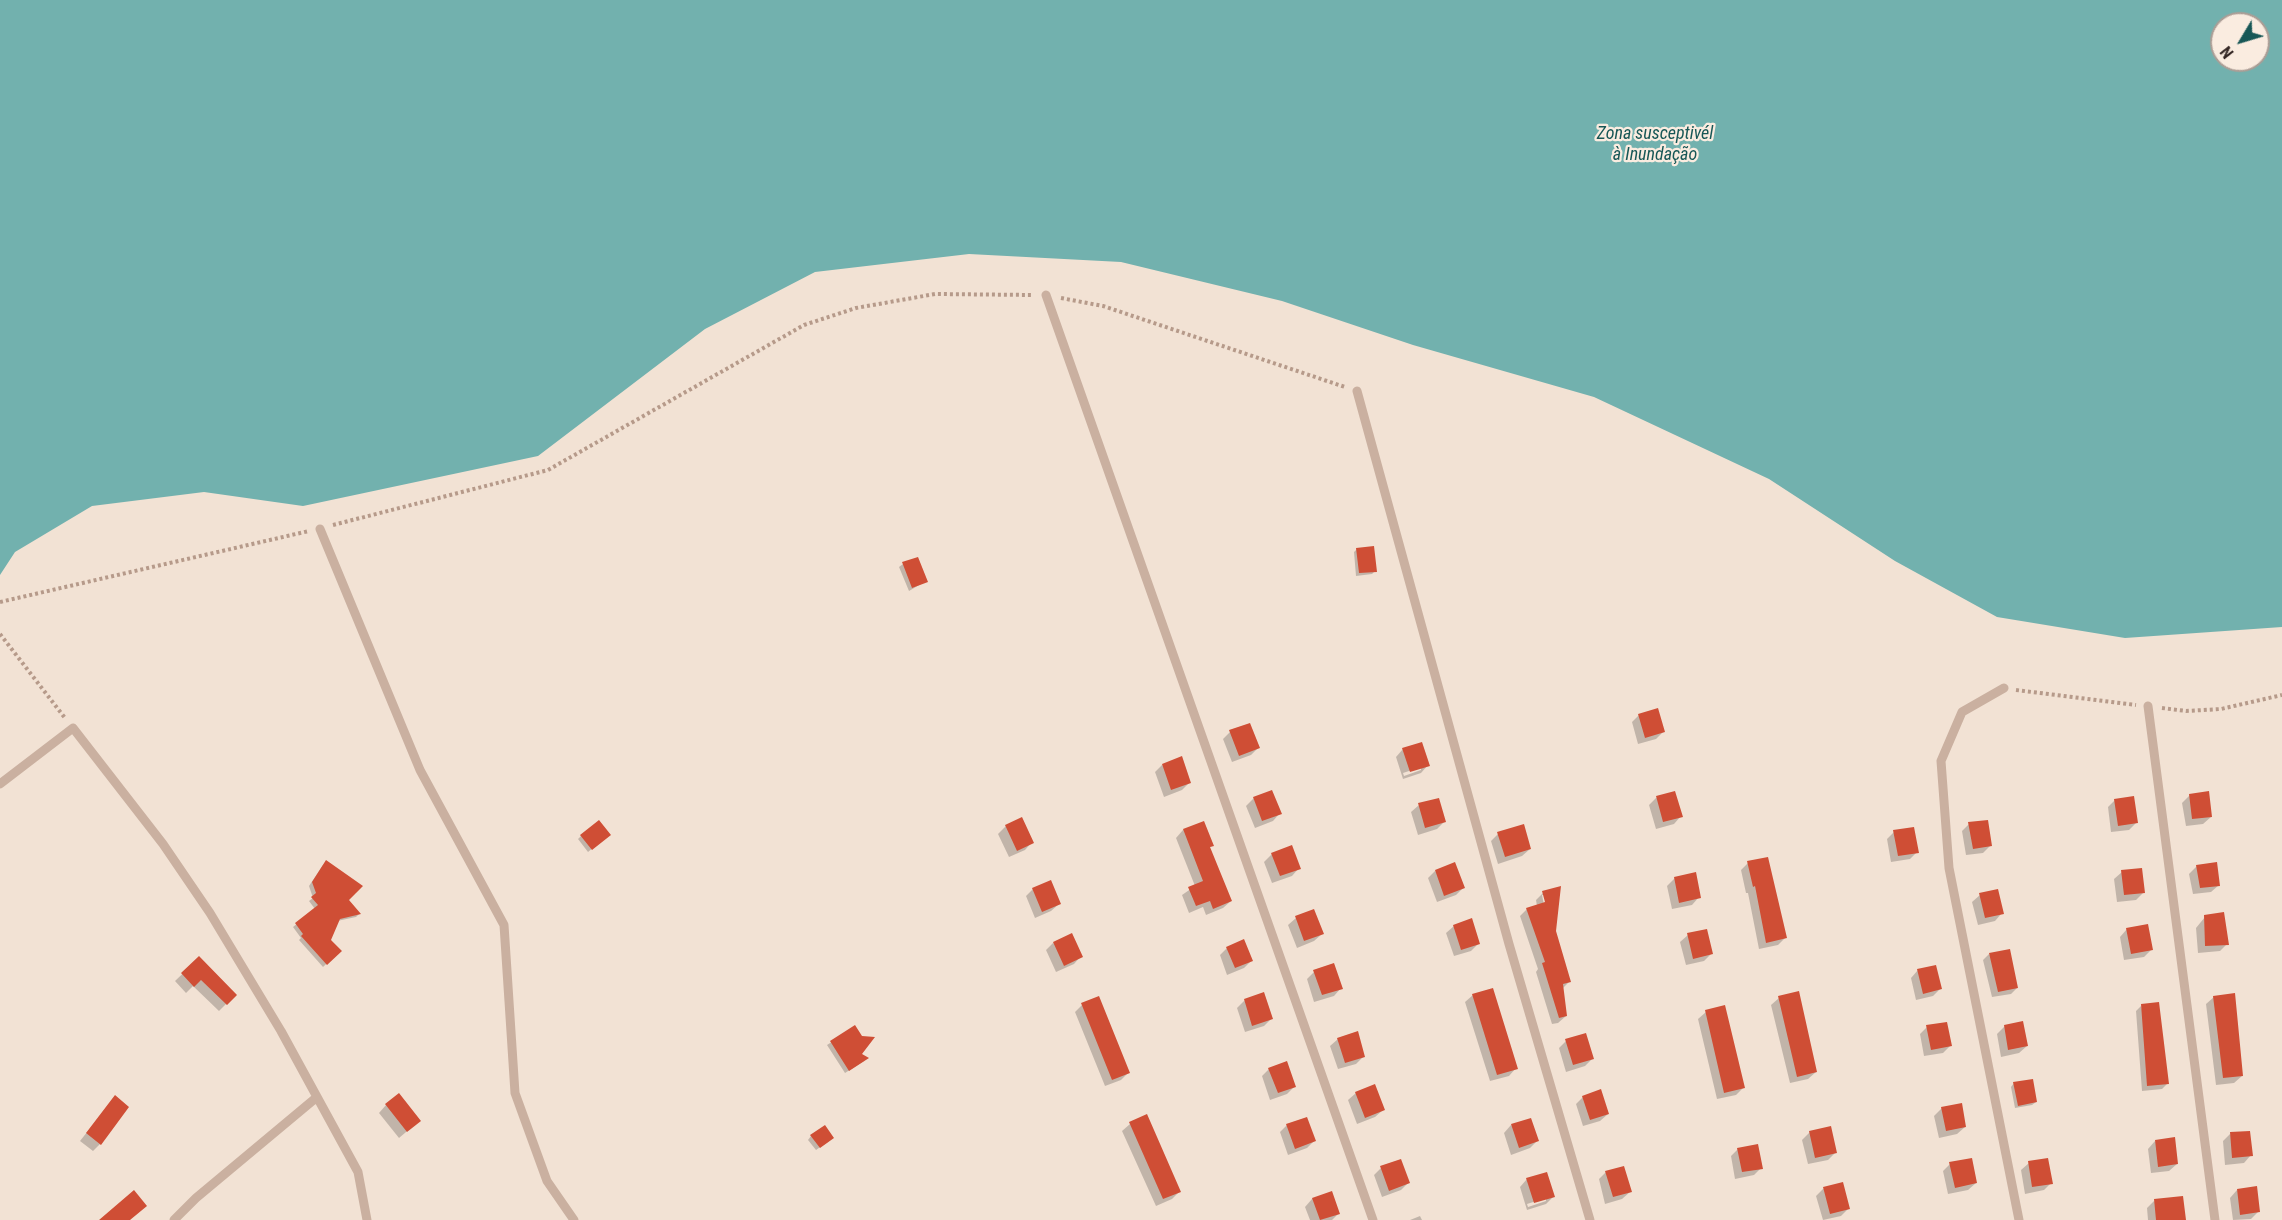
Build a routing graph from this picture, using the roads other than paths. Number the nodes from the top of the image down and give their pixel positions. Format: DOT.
graph roads {
  1 [pos="1046,295"];
  2 [pos="1357,391"];
  3 [pos="320,528"];
  4 [pos="2004,688"];
  5 [pos="2148,706"];
  6 [pos="0,784"];
  7 [pos="317,1097"];
  8 [pos="174,1220"];
  9 [pos="367,1220"];
  10 [pos="574,1220"];
  11 [pos="1373,1220"];
  12 [pos="1590,1220"];
  13 [pos="2019,1220"];
  14 [pos="2215,1220"];
  1 -- 11 [label="lane"];
  2 -- 12 [label="lane"];
  3 -- 10 [label="lane"];
  4 -- 13 [label="lane"];
  5 -- 14 [label="lane"];
  6 -- 7 [label="lane"];
  7 -- 8 [label="lane"];
  7 -- 9 [label="lane"];
}
